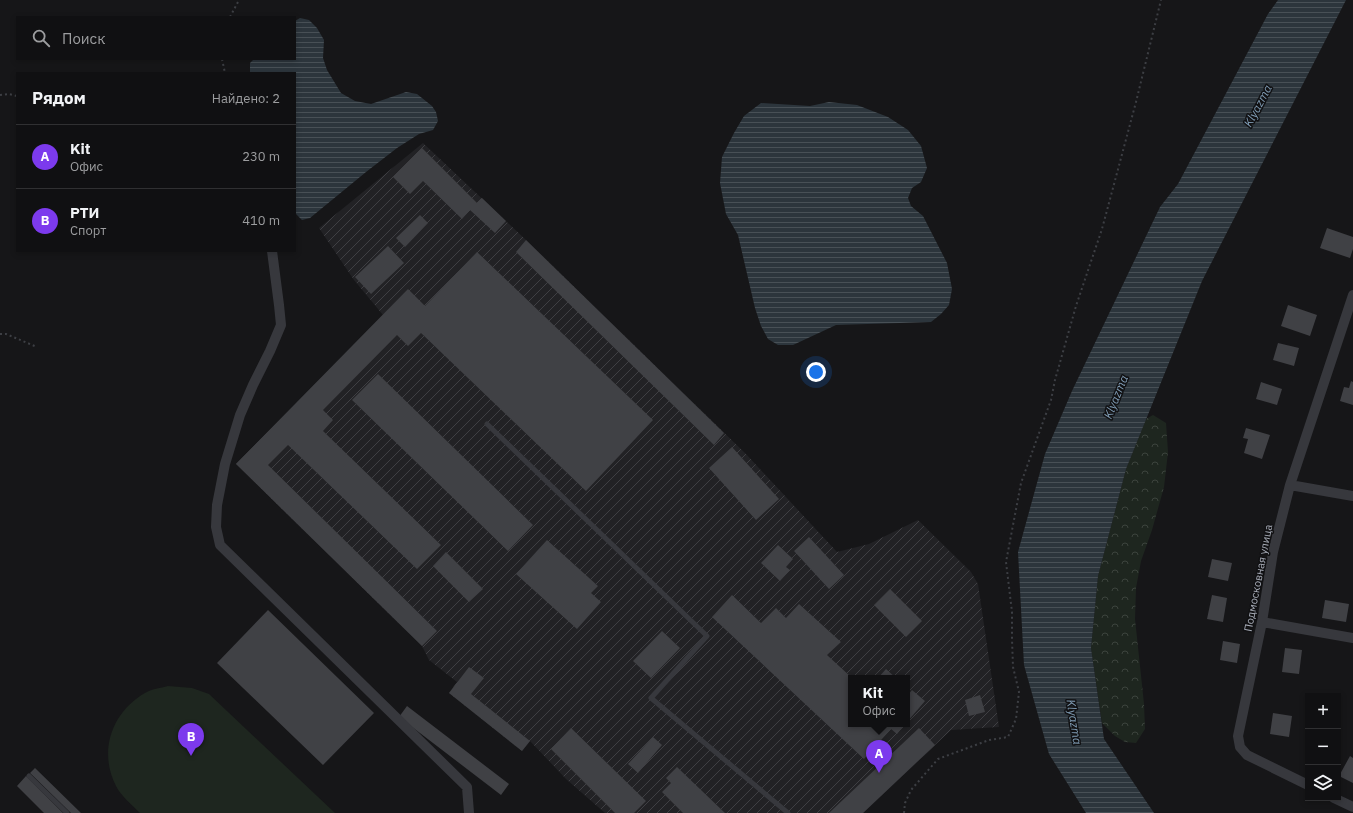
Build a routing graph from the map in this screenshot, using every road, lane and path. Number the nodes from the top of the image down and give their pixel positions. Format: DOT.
graph roads {
  1 [pos="240,0"];
  2 [pos="1161,0"];
  3 [pos="231,16"];
  4 [pos="222,60"];
  5 [pos="225,72"];
  6 [pos="0,96"];
  7 [pos="16,96"];
  8 [pos="272,252"];
  9 [pos="1353,296"];
  10 [pos="0,334"];
  11 [pos="37,347"];
  12 [pos="487,424"];
  13 [pos="1290,485"];
  14 [pos="1353,496"];
  15 [pos="1262,622"];
  16 [pos="1353,638"];
  17 [pos="29,776"];
  18 [pos="1305,784"];
  19 [pos="1340,801"];
  20 [pos="1353,807"];
  21 [pos="67,813"];
  22 [pos="469,813"];
  23 [pos="788,813"];
  24 [pos="904,813"];
  1 -- 3 [label="path"];
  2 -- 24 [label="path"];
  4 -- 5 [label="path"];
  6 -- 7 [label="path"];
  8 -- 22 [label="street"];
  9 -- 13 [label="street, Подмосковная улица"];
  10 -- 11 [label="path"];
  12 -- 23 [label="lane"];
  13 -- 14 [label="street"];
  13 -- 15 [label="street, Подмосковная улица"];
  15 -- 16 [label="street"];
  15 -- 18 [label="street, Подмосковная улица"];
  17 -- 21 [label="lane"];
  19 -- 20 [label="street"];
}
